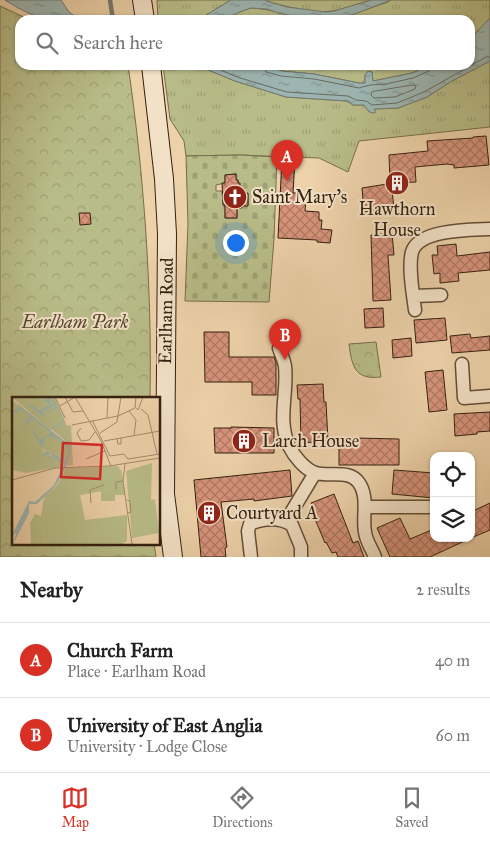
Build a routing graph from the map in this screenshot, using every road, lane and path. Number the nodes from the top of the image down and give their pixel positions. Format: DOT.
graph roads {
  1 [pos="151,70"];
  2 [pos="490,229"];
  3 [pos="441,295"];
  4 [pos="414,296"];
  5 [pos="415,310"];
  6 [pos="279,348"];
  7 [pos="462,364"];
  8 [pos="490,396"];
  9 [pos="315,473"];
  10 [pos="364,507"];
  11 [pos="430,507"];
  12 [pos="286,521"];
  13 [pos="173,557"];
  14 [pos="251,557"];
  15 [pos="301,557"];
  16 [pos="375,557"];
  1 -- 13 [label="main road, Earlham Road"];
  2 -- 4 [label="street"];
  3 -- 4 [label="street"];
  4 -- 5 [label="street"];
  6 -- 9 [label="street"];
  7 -- 8 [label="street"];
  9 -- 10 [label="street"];
  9 -- 12 [label="street"];
  10 -- 11 [label="street"];
  10 -- 16 [label="street"];
  12 -- 14 [label="street"];
  12 -- 15 [label="street"];
}
